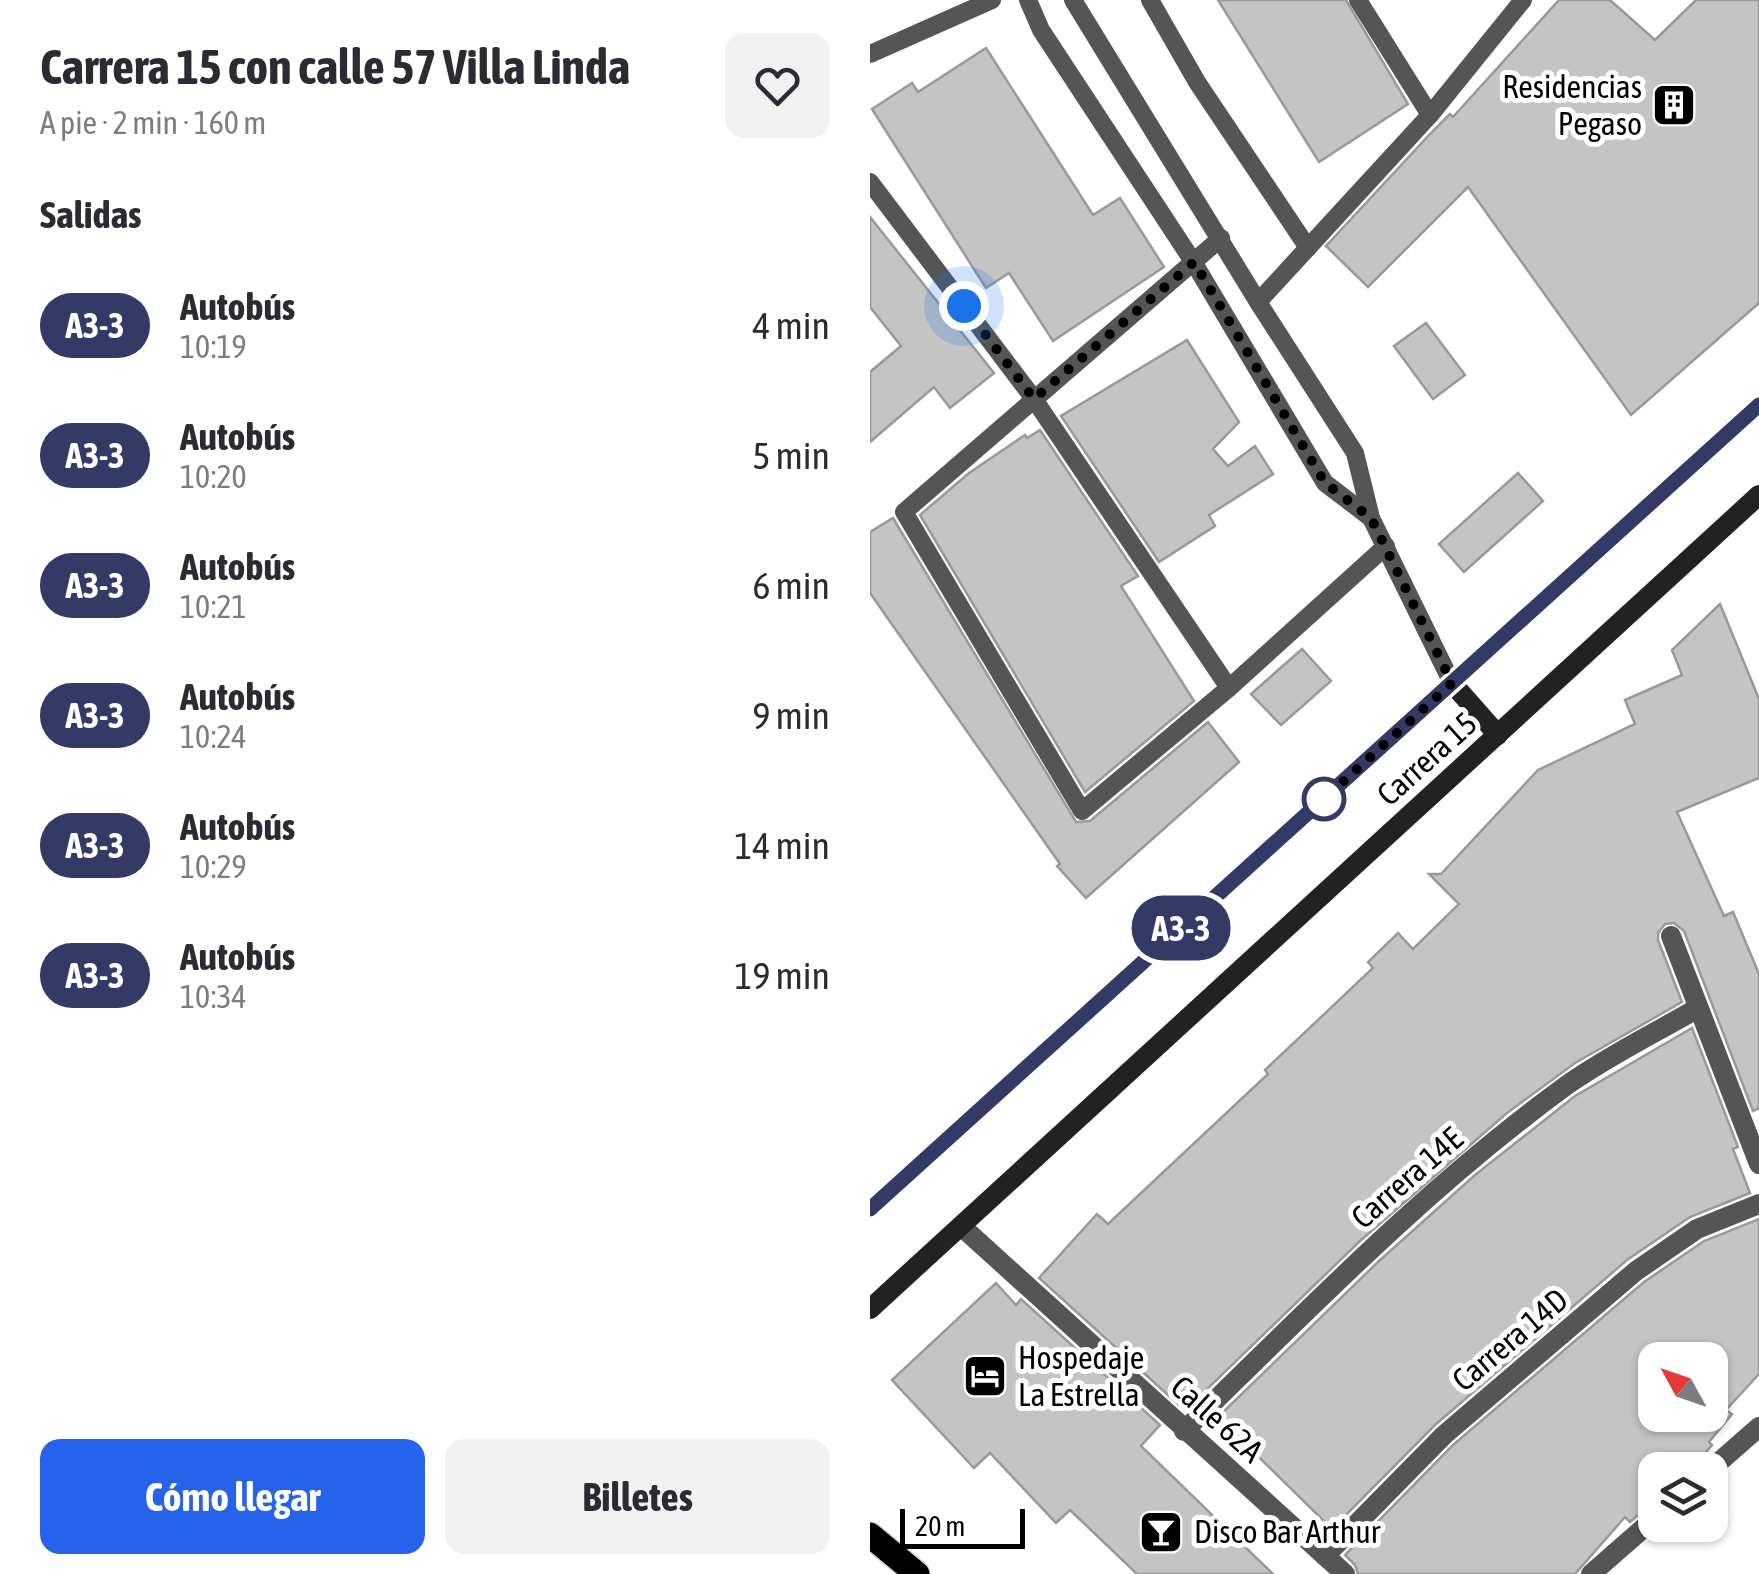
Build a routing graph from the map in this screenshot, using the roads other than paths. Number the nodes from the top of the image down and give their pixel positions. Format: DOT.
graph roads {
  1 [pos="992,0"];
  2 [pos="1028,0"];
  3 [pos="1073,0"];
  4 [pos="1150,0"];
  5 [pos="1358,0"];
  6 [pos="1523,0"];
  7 [pos="870,54"];
  8 [pos="1430,115"];
  9 [pos="870,182"];
  10 [pos="1221,238"];
  11 [pos="1308,248"];
  12 [pos="1194,262"];
  13 [pos="1258,302"];
  14 [pos="1034,399"];
  15 [pos="1759,404"];
  16 [pos="1759,496"];
  17 [pos="1371,518"];
  18 [pos="1386,546"];
  19 [pos="1452,683"];
  20 [pos="1229,688"];
  21 [pos="1498,735"];
  22 [pos="1671,936"];
  23 [pos="1698,1008"];
  24 [pos="1759,1164"];
  25 [pos="1759,1204"];
  26 [pos="870,1209"];
  27 [pos="961,1226"];
  28 [pos="870,1309"];
  29 [pos="1759,1427"];
  30 [pos="1184,1431"];
  31 [pos="1728,1454"];
  32 [pos="1638,1533"];
  33 [pos="870,1535"];
  34 [pos="1325,1556"];
  35 [pos="917,1574"];
  36 [pos="1346,1574"];
  37 [pos="1591,1574"];
  1 -- 7 [label="lane"];
  2 -- 12 [label="lane"];
  3 -- 10 [label="lane"];
  4 -- 11 [label="lane"];
  5 -- 8 [label="lane"];
  6 -- 8 [label="lane"];
  8 -- 11 [label="lane"];
  9 -- 14 [label="lane"];
  10 -- 12 [label="lane"];
  10 -- 13 [label="lane"];
  11 -- 13 [label="lane"];
  12 -- 14 [label="lane"];
  12 -- 17 [label="lane"];
  13 -- 17 [label="lane"];
  14 -- 20 [label="lane"];
  14 -- 20 [label="lane"];
  15 -- 19 [label="main road, Carrera 15"];
  16 -- 21 [label="main road, Carrera 15"];
  17 -- 18 [label="lane"];
  18 -- 19 [label="lane"];
  18 -- 20 [label="lane"];
  19 -- 21 [label="main road"];
  19 -- 26 [label="main road, Carrera 15"];
  21 -- 27 [label="main road, Carrera 15"];
  22 -- 23 [label="street"];
  23 -- 24 [label="street"];
  23 -- 30 [label="street, Carrera 14E"];
  25 -- 34 [label="street, Carrera 14D"];
  27 -- 28 [label="main road, Carrera 15"];
  27 -- 30 [label="street, Calle 62A"];
  29 -- 31 [label="street"];
  30 -- 34 [label="street, Calle 62A"];
  32 -- 37 [label="street"];
  33 -- 35 [label="main road"];
  34 -- 36 [label="street, Calle 62A"];
}
